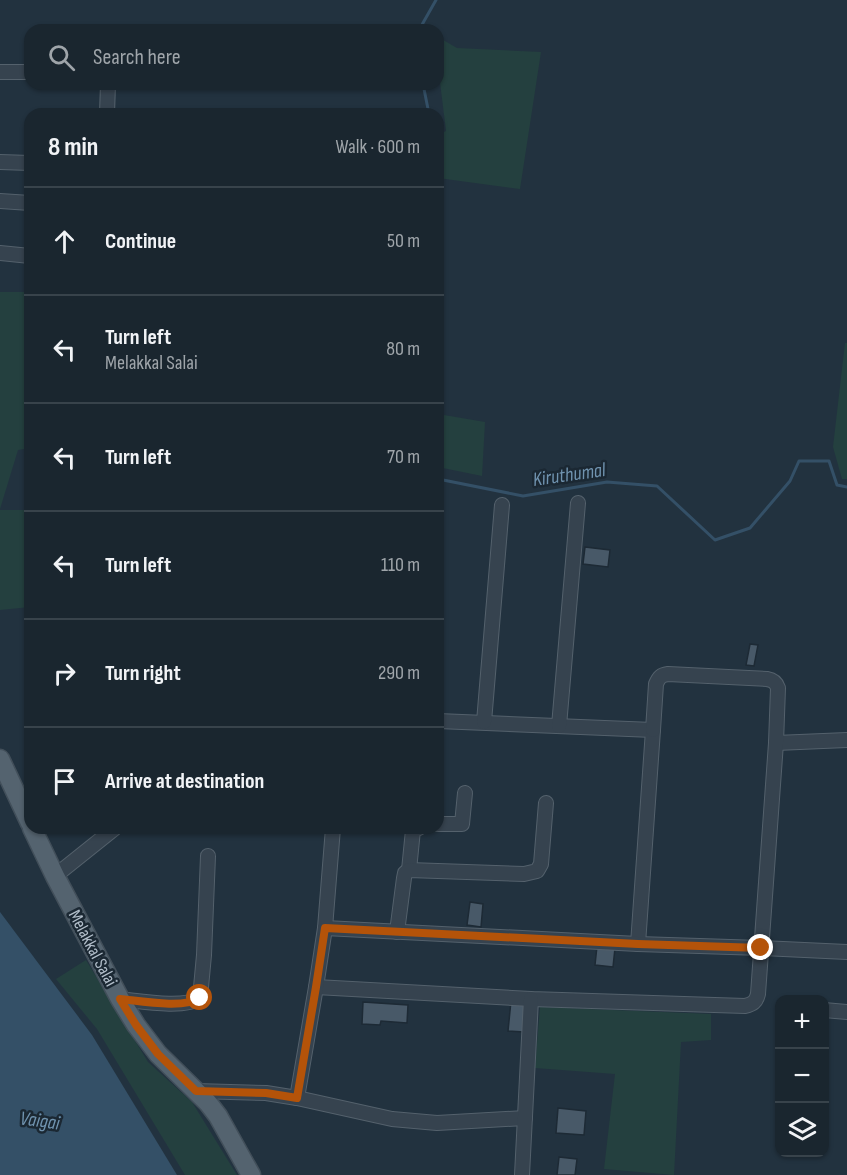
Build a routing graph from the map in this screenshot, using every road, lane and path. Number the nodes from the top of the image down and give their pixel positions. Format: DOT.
graph roads {
  1 [pos="0,72"];
  2 [pos="24,72"];
  3 [pos="108,90"];
  4 [pos="106,108"];
  5 [pos="0,162"];
  6 [pos="24,163"];
  7 [pos="0,201"];
  8 [pos="24,203"];
  9 [pos="0,253"];
  10 [pos="24,255"];
  11 [pos="578,503"];
  12 [pos="502,505"];
  13 [pos="444,721"];
  14 [pos="484,722"];
  15 [pos="559,726"];
  16 [pos="653,730"];
  17 [pos="847,740"];
  18 [pos="776,743"];
  19 [pos="0,759"];
  20 [pos="465,793"];
  21 [pos="546,803"];
  22 [pos="24,810"];
  23 [pos="444,824"];
  24 [pos="35,834"];
  25 [pos="108,834"];
  26 [pos="333,834"];
  27 [pos="414,834"];
  28 [pos="208,856"];
  29 [pos="410,870"];
  30 [pos="55,876"];
  31 [pos="325,928"];
  32 [pos="397,932"];
  33 [pos="638,944"];
  34 [pos="761,948"];
  35 [pos="847,952"];
  36 [pos="316,987"];
  37 [pos="120,999"];
  38 [pos="531,999"];
  39 [pos="829,1010"];
  40 [pos="847,1012"];
  41 [pos="196,1091"];
  42 [pos="297,1098"];
  43 [pos="525,1118"];
  44 [pos="251,1175"];
  45 [pos="522,1175"];
  1 -- 2 [label="street"];
  3 -- 4 [label="street"];
  5 -- 6 [label="street"];
  7 -- 8 [label="street"];
  9 -- 10 [label="street"];
  11 -- 15 [label="street"];
  12 -- 14 [label="street"];
  13 -- 14 [label="street"];
  14 -- 15 [label="street"];
  15 -- 16 [label="street"];
  16 -- 18 [label="street"];
  16 -- 33 [label="street"];
  17 -- 18 [label="street"];
  18 -- 34 [label="street"];
  19 -- 22 [label="main road"];
  20 -- 23 [label="street"];
  21 -- 29 [label="street"];
  24 -- 30 [label="main road, Melakkal Salai"];
  25 -- 30 [label="street"];
  26 -- 31 [label="street"];
  27 -- 29 [label="street"];
  28 -- 37 [label="street"];
  29 -- 32 [label="street"];
  30 -- 37 [label="main road, Melakkal Salai"];
  31 -- 32 [label="street"];
  31 -- 36 [label="street"];
  32 -- 33 [label="street"];
  33 -- 34 [label="street"];
  34 -- 35 [label="street"];
  34 -- 38 [label="street"];
  36 -- 38 [label="street"];
  36 -- 42 [label="street"];
  37 -- 41 [label="main road, Melakkal Salai"];
  38 -- 43 [label="street"];
  39 -- 40 [label="street"];
  41 -- 42 [label="street"];
  41 -- 44 [label="main road, Melakkal Salai"];
  42 -- 43 [label="street"];
  43 -- 45 [label="street"];
}
